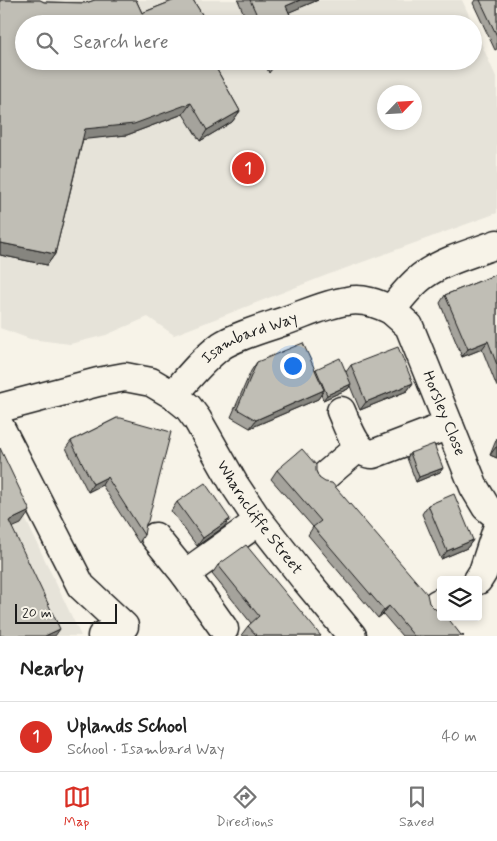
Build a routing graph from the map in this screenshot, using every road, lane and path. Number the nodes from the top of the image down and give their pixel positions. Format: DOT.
graph roads {
  1 [pos="497,244"];
  2 [pos="392,310"];
  3 [pos="174,396"];
  4 [pos="0,408"];
  5 [pos="341,411"];
  6 [pos="449,426"];
  7 [pos="0,427"];
  8 [pos="359,447"];
  9 [pos="325,476"];
  10 [pos="497,516"];
  11 [pos="259,521"];
  12 [pos="497,529"];
  13 [pos="155,537"];
  14 [pos="185,574"];
  15 [pos="480,576"];
  16 [pos="224,629"];
  17 [pos="102,636"];
  18 [pos="352,636"];
  1 -- 2 [label="street"];
  2 -- 3 [label="street, Isambard Way"];
  2 -- 6 [label="street, Horsley Close"];
  3 -- 4 [label="street"];
  3 -- 11 [label="street, Wharncliffe Street"];
  5 -- 8 [label="street"];
  6 -- 8 [label="street"];
  6 -- 10 [label="street, Horsley Close"];
  7 -- 17 [label="street"];
  8 -- 9 [label="street"];
  11 -- 14 [label="street"];
  11 -- 18 [label="street, Wharncliffe Street"];
  12 -- 15 [label="street"];
  13 -- 14 [label="street"];
  14 -- 16 [label="street"];
}
